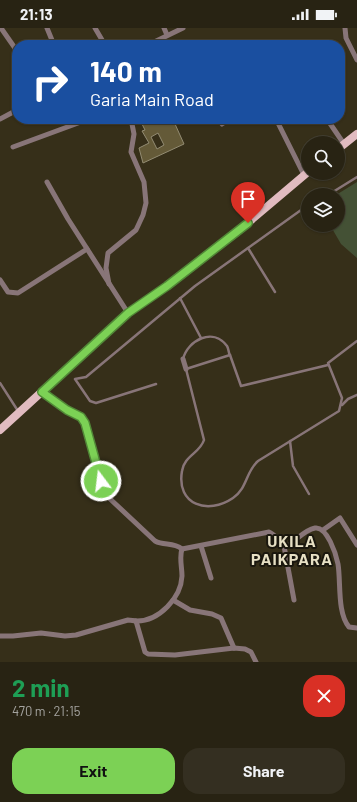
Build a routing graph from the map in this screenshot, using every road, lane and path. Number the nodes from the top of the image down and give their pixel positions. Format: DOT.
graph roads {
  1 [pos="47,28"];
  2 [pos="95,28"];
  3 [pos="164,28"];
  4 [pos="183,28"];
  5 [pos="345,28"];
  6 [pos="2,30"];
  7 [pos="167,35"];
  8 [pos="52,40"];
  9 [pos="102,40"];
  10 [pos="158,40"];
  11 [pos="12,44"];
  12 [pos="357,60"];
  13 [pos="12,113"];
  14 [pos="0,119"];
  15 [pos="75,124"];
  16 [pos="133,124"];
  17 [pos="279,124"];
  18 [pos="330,124"];
  19 [pos="357,134"];
  20 [pos="336,136"];
  21 [pos="345,143"];
  22 [pos="13,147"];
  23 [pos="301,165"];
  24 [pos="357,177"];
  25 [pos="301,178"];
  26 [pos="47,182"];
  27 [pos="339,188"];
  28 [pos="301,210"];
  29 [pos="248,248"];
  30 [pos="87,249"];
  31 [pos="0,280"];
  32 [pos="109,284"];
  33 [pos="275,292"];
  34 [pos="180,298"];
  35 [pos="128,313"];
  36 [pos="202,338"];
  37 [pos="357,341"];
  38 [pos="230,355"];
  39 [pos="183,359"];
  40 [pos="328,365"];
  41 [pos="186,369"];
  42 [pos="0,383"];
  43 [pos="156,384"];
  44 [pos="42,392"];
  45 [pos="357,395"];
  46 [pos="342,405"];
  47 [pos="19,413"];
  48 [pos="0,430"];
  49 [pos="290,441"];
  50 [pos="309,494"];
  51 [pos="323,530"];
  52 [pos="357,545"];
  53 [pos="201,546"];
  54 [pos="284,546"];
  55 [pos="182,548"];
  56 [pos="211,578"];
  57 [pos="173,600"];
  58 [pos="294,600"];
  59 [pos="136,621"];
  60 [pos="357,628"];
  61 [pos="0,636"];
  62 [pos="234,648"];
  63 [pos="256,662"];
  1 -- 8 [label="street"];
  2 -- 9 [label="street"];
  3 -- 7 [label="street"];
  4 -- 7 [label="street"];
  5 -- 12 [label="street"];
  6 -- 11 [label="street"];
  7 -- 10 [label="street"];
  13 -- 14 [label="street"];
  15 -- 22 [label="street"];
  16 -- 32 [label="street"];
  17 -- 23 [label="street"];
  18 -- 20 [label="street"];
  19 -- 21 [label="main road"];
  24 -- 27 [label="lane"];
  25 -- 35 [label="main road"];
  26 -- 30 [label="street"];
  28 -- 29 [label="lane"];
  29 -- 33 [label="lane"];
  29 -- 34 [label="lane"];
  30 -- 31 [label="street"];
  30 -- 32 [label="street"];
  32 -- 35 [label="street"];
  34 -- 36 [label="lane"];
  34 -- 43 [label="lane"];
  35 -- 44 [label="main road"];
  36 -- 38 [label="lane"];
  36 -- 39 [label="lane"];
  37 -- 40 [label="lane"];
  38 -- 40 [label="lane"];
  38 -- 41 [label="lane"];
  39 -- 41 [label="street"];
  40 -- 46 [label="lane"];
  41 -- 49 [label="lane"];
  42 -- 47 [label="lane"];
  44 -- 47 [label="main road"];
  44 -- 55 [label="street"];
  45 -- 46 [label="lane"];
  46 -- 49 [label="lane"];
  47 -- 48 [label="main road"];
  49 -- 50 [label="lane"];
  51 -- 52 [label="street"];
  51 -- 54 [label="street"];
  51 -- 60 [label="street"];
  53 -- 54 [label="street"];
  53 -- 55 [label="street"];
  53 -- 56 [label="street"];
  54 -- 58 [label="street"];
  55 -- 57 [label="street"];
  57 -- 59 [label="street"];
  57 -- 62 [label="street"];
  59 -- 61 [label="street"];
  59 -- 62 [label="street"];
  62 -- 63 [label="street"];
}
